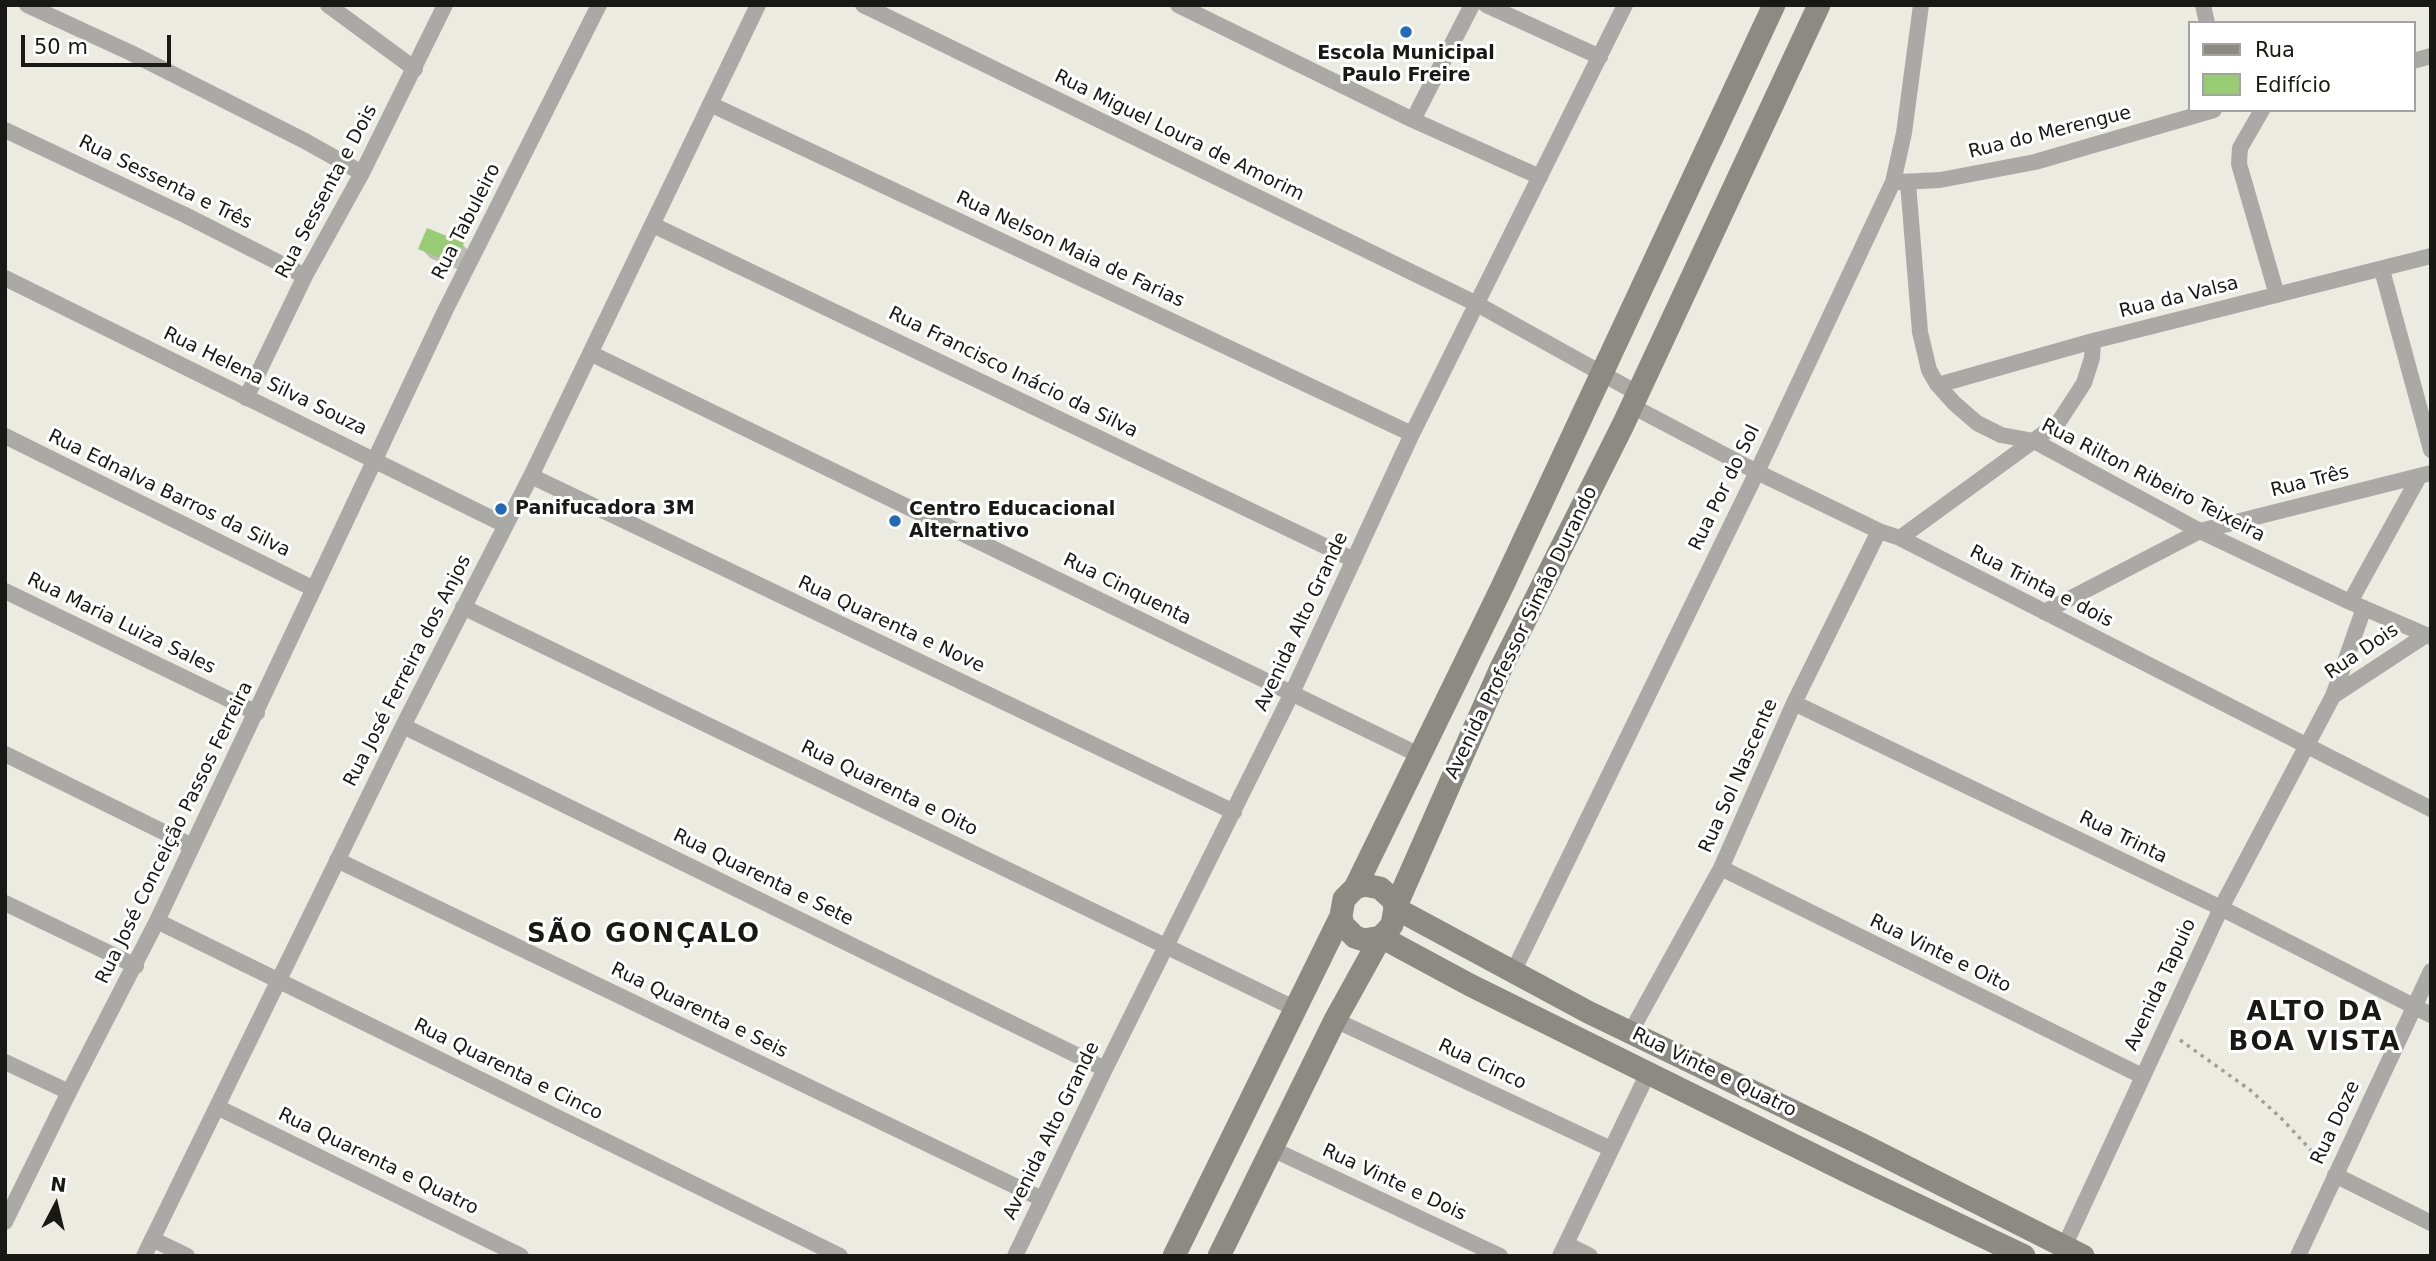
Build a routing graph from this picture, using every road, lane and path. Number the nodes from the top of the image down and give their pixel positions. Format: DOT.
graph roads {
  1 [pos="27,5"];
  2 [pos="328,5"];
  3 [pos="445,5"];
  4 [pos="599,5"];
  5 [pos="758,5"];
  6 [pos="863,5"];
  7 [pos="1178,5"];
  8 [pos="1472,5"];
  9 [pos="1486,5"];
  10 [pos="1625,5"];
  11 [pos="1774,5"];
  12 [pos="1819,5"];
  13 [pos="1920,5"];
  14 [pos="1197,9"];
  15 [pos="1600,57"];
  16 [pos="415,69"];
  17 [pos="710,104"];
  18 [pos="2207,112"];
  19 [pos="2261,112"];
  20 [pos="1413,120"];
  21 [pos="5,130"];
  22 [pos="362,173"];
  23 [pos="1540,177"];
  24 [pos="1900,183"];
  25 [pos="653,225"];
  26 [pos="2431,256"];
  27 [pos="2382,270"];
  28 [pos="305,276"];
  29 [pos="5,278"];
  30 [pos="2277,295"];
  31 [pos="1477,304"];
  32 [pos="2093,341"];
  33 [pos="590,353"];
  34 [pos="1603,373"];
  35 [pos="1938,385"];
  36 [pos="246,397"];
  37 [pos="1634,400"];
  38 [pos="1412,434"];
  39 [pos="5,436"];
  40 [pos="2034,441"];
  41 [pos="2431,450"];
  42 [pos="375,459"];
  43 [pos="1757,472"];
  44 [pos="2425,475"];
  45 [pos="531,476"];
  46 [pos="505,525"];
  47 [pos="2200,530"];
  48 [pos="1879,531"];
  49 [pos="1900,538"];
  50 [pos="1354,560"];
  51 [pos="314,589"];
  52 [pos="5,591"];
  53 [pos="2357,605"];
  54 [pos="463,607"];
  55 [pos="2044,612"];
  56 [pos="2428,636"];
  57 [pos="1292,693"];
  58 [pos="2333,696"];
  59 [pos="1794,703"];
  60 [pos="257,713"];
  61 [pos="404,726"];
  62 [pos="2306,745"];
  63 [pos="5,754"];
  64 [pos="1419,755"];
  65 [pos="1439,806"];
  66 [pos="2431,808"];
  67 [pos="1234,812"];
  68 [pos="192,846"];
  69 [pos="337,860"];
  70 [pos="1721,869"];
  71 [pos="1355,888"];
  72 [pos="5,903"];
  73 [pos="1395,908"];
  74 [pos="2221,908"];
  75 [pos="1341,916"];
  76 [pos="158,921"];
  77 [pos="1381,937"];
  78 [pos="1167,945"];
  79 [pos="1484,956"];
  80 [pos="136,966"];
  81 [pos="2431,971"];
  82 [pos="1513,972"];
  83 [pos="279,981"];
  84 [pos="1470,985"];
  85 [pos="2414,1007"];
  86 [pos="1296,1009"];
  87 [pos="2431,1015"];
  88 [pos="1335,1020"];
  89 [pos="2164,1029"];
  90 [pos="1630,1033"];
  91 [pos="5,1062"];
  92 [pos="1105,1069"];
  93 [pos="1648,1073"];
  94 [pos="2142,1076"];
  95 [pos="69,1092"];
  96 [pos="217,1107"];
  97 [pos="1270,1148"];
  98 [pos="1611,1149"];
  99 [pos="2335,1175"];
  100 [pos="1042,1199"];
  101 [pos="5,1222"];
  102 [pos="2431,1223"];
  103 [pos="2026,1227"];
  104 [pos="152,1239"];
  105 [pos="1563,1250"];
  106 [pos="2073,1252"];
  107 [pos="2019,1254"];
  108 [pos="144,1256"];
  109 [pos="187,1256"];
  110 [pos="521,1256"];
  111 [pos="840,1256"];
  112 [pos="1014,1256"];
  113 [pos="1174,1256"];
  114 [pos="1219,1256"];
  115 [pos="1500,1256"];
  116 [pos="1590,1256"];
  117 [pos="2298,1256"];
  1 -- 22 [label="street"];
  2 -- 16 [label="street"];
  3 -- 16 [label="street, Rua Sessenta e Dois"];
  4 -- 42 [label="street, Rua Tabuleiro"];
  5 -- 17 [label="street, Rua José Ferreira dos Anjos"];
  6 -- 31 [label="street, Rua Miguel Loura de Amorim"];
  7 -- 14 [label="street"];
  8 -- 20 [label="street"];
  9 -- 15 [label="street"];
  10 -- 15 [label="street, Avenida Alto Grande"];
  11 -- 34 [label="street, Avenida Professor Simão Durando"];
  12 -- 37 [label="street, Avenida Professor Simão Durando"];
  13 -- 24 [label="street, Rua Por do Sol"];
  14 -- 20 [label="street"];
  15 -- 23 [label="street, Avenida Alto Grande"];
  16 -- 22 [label="street, Rua Sessenta e Dois"];
  17 -- 25 [label="street, Rua José Ferreira dos Anjos"];
  17 -- 38 [label="street, Rua Nelson Maia de Farias"];
  18 -- 24 [label="street, Rua do Merengue"];
  19 -- 30 [label="street"];
  20 -- 23 [label="street"];
  21 -- 28 [label="street, Rua Sessenta e Três"];
  22 -- 28 [label="street, Rua Sessenta e Dois"];
  23 -- 31 [label="street, Avenida Alto Grande"];
  24 -- 35 [label="street, Rua Rilton Ribeiro Teixeira"];
  24 -- 43 [label="street, Rua Por do Sol"];
  25 -- 33 [label="street, Rua José Ferreira dos Anjos"];
  25 -- 50 [label="street, Rua Francisco Inácio da Silva"];
  26 -- 27 [label="street, Rua da Valsa"];
  27 -- 30 [label="street, Rua da Valsa"];
  27 -- 41 [label="street"];
  28 -- 36 [label="street, Rua Sessenta e Dois"];
  29 -- 36 [label="street, Rua Helena Silva Souza"];
  30 -- 32 [label="street, Rua da Valsa"];
  31 -- 34 [label="street, Rua Miguel Loura de Amorim"];
  31 -- 38 [label="street, Avenida Alto Grande"];
  32 -- 35 [label="street, Rua da Valsa"];
  32 -- 40 [label="street"];
  33 -- 45 [label="street, Rua José Ferreira dos Anjos"];
  33 -- 57 [label="street, Rua Cinquenta"];
  34 -- 37 [label="street, Rua Trinta e dois"];
  34 -- 64 [label="street, Avenida Professor Simão Durando"];
  35 -- 40 [label="street, Rua Rilton Ribeiro Teixeira"];
  36 -- 42 [label="street, Rua Helena Silva Souza"];
  37 -- 43 [label="street, Rua Trinta e dois"];
  37 -- 65 [label="street, Avenida Professor Simão Durando"];
  38 -- 50 [label="street, Avenida Alto Grande"];
  39 -- 51 [label="street, Rua Ednalva Barros da Silva"];
  40 -- 47 [label="street, Rua Rilton Ribeiro Teixeira"];
  40 -- 49 [label="street"];
  42 -- 46 [label="street, Rua Helena Silva Souza"];
  42 -- 51 [label="street, Rua José Conceição Passos Ferreira"];
  43 -- 48 [label="street, Rua Trinta e dois"];
  43 -- 82 [label="street, Rua Por do Sol"];
  44 -- 47 [label="street, Rua Três"];
  44 -- 53 [label="street"];
  45 -- 46 [label="street, Rua José Ferreira dos Anjos"];
  45 -- 67 [label="street, Rua Quarenta e Nove"];
  46 -- 54 [label="street, Rua José Ferreira dos Anjos"];
  47 -- 53 [label="street, Rua Rilton Ribeiro Teixeira"];
  47 -- 55 [label="street, Rua Três"];
  48 -- 49 [label="street, Rua Trinta e dois"];
  48 -- 59 [label="street, Rua Sol Nascente"];
  49 -- 55 [label="street, Rua Trinta e dois"];
  50 -- 57 [label="street, Avenida Alto Grande"];
  51 -- 60 [label="street, Rua José Conceição Passos Ferreira"];
  52 -- 60 [label="street, Rua Maria Luiza Sales"];
  53 -- 56 [label="street, Rua Rilton Ribeiro Teixeira"];
  53 -- 58 [label="street"];
  54 -- 61 [label="street, Rua José Ferreira dos Anjos"];
  54 -- 78 [label="street, Rua Quarenta e Oito"];
  55 -- 62 [label="street, Rua Trinta e dois"];
  56 -- 58 [label="street, Rua Dois"];
  57 -- 64 [label="street, Rua Cinquenta"];
  57 -- 67 [label="street, Avenida Alto Grande"];
  58 -- 62 [label="street, Rua Dois"];
  59 -- 70 [label="street, Rua Sol Nascente"];
  59 -- 74 [label="street, Rua Trinta"];
  60 -- 68 [label="street, Rua José Conceição Passos Ferreira"];
  61 -- 69 [label="street, Rua José Ferreira dos Anjos"];
  61 -- 92 [label="street, Rua Quarenta e Sete"];
  62 -- 66 [label="street, Rua Trinta e dois"];
  62 -- 74 [label="street, Avenida Tapuio"];
  63 -- 68 [label="street"];
  64 -- 65 [label="street"];
  64 -- 71 [label="street, Avenida Professor Simão Durando"];
  65 -- 73 [label="street, Avenida Professor Simão Durando"];
  67 -- 78 [label="street, Avenida Alto Grande"];
  68 -- 76 [label="street, Rua José Conceição Passos Ferreira"];
  69 -- 83 [label="street, Rua José Ferreira dos Anjos"];
  69 -- 100 [label="street, Rua Quarenta e Seis"];
  70 -- 90 [label="street, Rua Sol Nascente"];
  70 -- 94 [label="street, Rua Vinte e Oito"];
  71 -- 73 [label="street, Rua Vinte e Quatro"];
  71 -- 75 [label="street, Avenida Professor Simão Durando"];
  72 -- 80 [label="street"];
  73 -- 77 [label="street, Avenida Professor Simão Durando"];
  73 -- 79 [label="street, Rua Vinte e Quatro"];
  74 -- 85 [label="street, Rua Trinta"];
  74 -- 89 [label="street, Avenida Tapuio"];
  75 -- 77 [label="street, Rua Vinte e Quatro"];
  75 -- 86 [label="street, Avenida Professor Simão Durando"];
  76 -- 80 [label="street, Rua José Conceição Passos Ferreira"];
  76 -- 83 [label="street, Rua Quarenta e Cinco"];
  77 -- 84 [label="street, Rua Vinte e Quatro"];
  77 -- 88 [label="street, Avenida Professor Simão Durando"];
  78 -- 86 [label="street, Rua Quarenta e Oito"];
  78 -- 92 [label="street, Avenida Alto Grande"];
  79 -- 82 [label="street, Rua Vinte e Quatro"];
  79 -- 84 [label="street"];
  80 -- 95 [label="street, Rua José Conceição Passos Ferreira"];
  81 -- 85 [label="street, Rua Doze"];
  82 -- 90 [label="street, Rua Vinte e Quatro"];
  83 -- 96 [label="street, Rua José Ferreira dos Anjos"];
  83 -- 111 [label="street, Rua Quarenta e Cinco"];
  84 -- 93 [label="street, Rua Vinte e Quatro"];
  85 -- 87 [label="street, Rua Trinta"];
  85 -- 99 [label="street, Rua Doze"];
  86 -- 113 [label="street, Avenida Professor Simão Durando"];
  88 -- 97 [label="street, Avenida Professor Simão Durando"];
  88 -- 98 [label="street, Rua Cinco"];
  89 -- 94 [label="street, Avenida Tapuio"];
  89 -- 99 [label="path"];
  90 -- 103 [label="street, Rua Vinte e Quatro"];
  91 -- 95 [label="street"];
  92 -- 100 [label="street, Avenida Alto Grande"];
  93 -- 98 [label="street"];
  93 -- 107 [label="street, Rua Vinte e Quatro"];
  94 -- 106 [label="street, Avenida Tapuio"];
  95 -- 101 [label="street, Rua José Conceição Passos Ferreira"];
  96 -- 104 [label="street, Rua José Ferreira dos Anjos"];
  96 -- 110 [label="street, Rua Quarenta e Quatro"];
  97 -- 114 [label="street, Avenida Professor Simão Durando"];
  97 -- 115 [label="street, Rua Vinte e Dois"];
  98 -- 105 [label="street"];
  99 -- 102 [label="street"];
  99 -- 117 [label="street, Rua Doze"];
  100 -- 112 [label="street, Avenida Alto Grande"];
  103 -- 106 [label="street, Rua Vinte e Quatro"];
  103 -- 107 [label="street"];
  104 -- 108 [label="street, Rua José Ferreira dos Anjos"];
  104 -- 109 [label="street"];
  105 -- 116 [label="street"];
}
